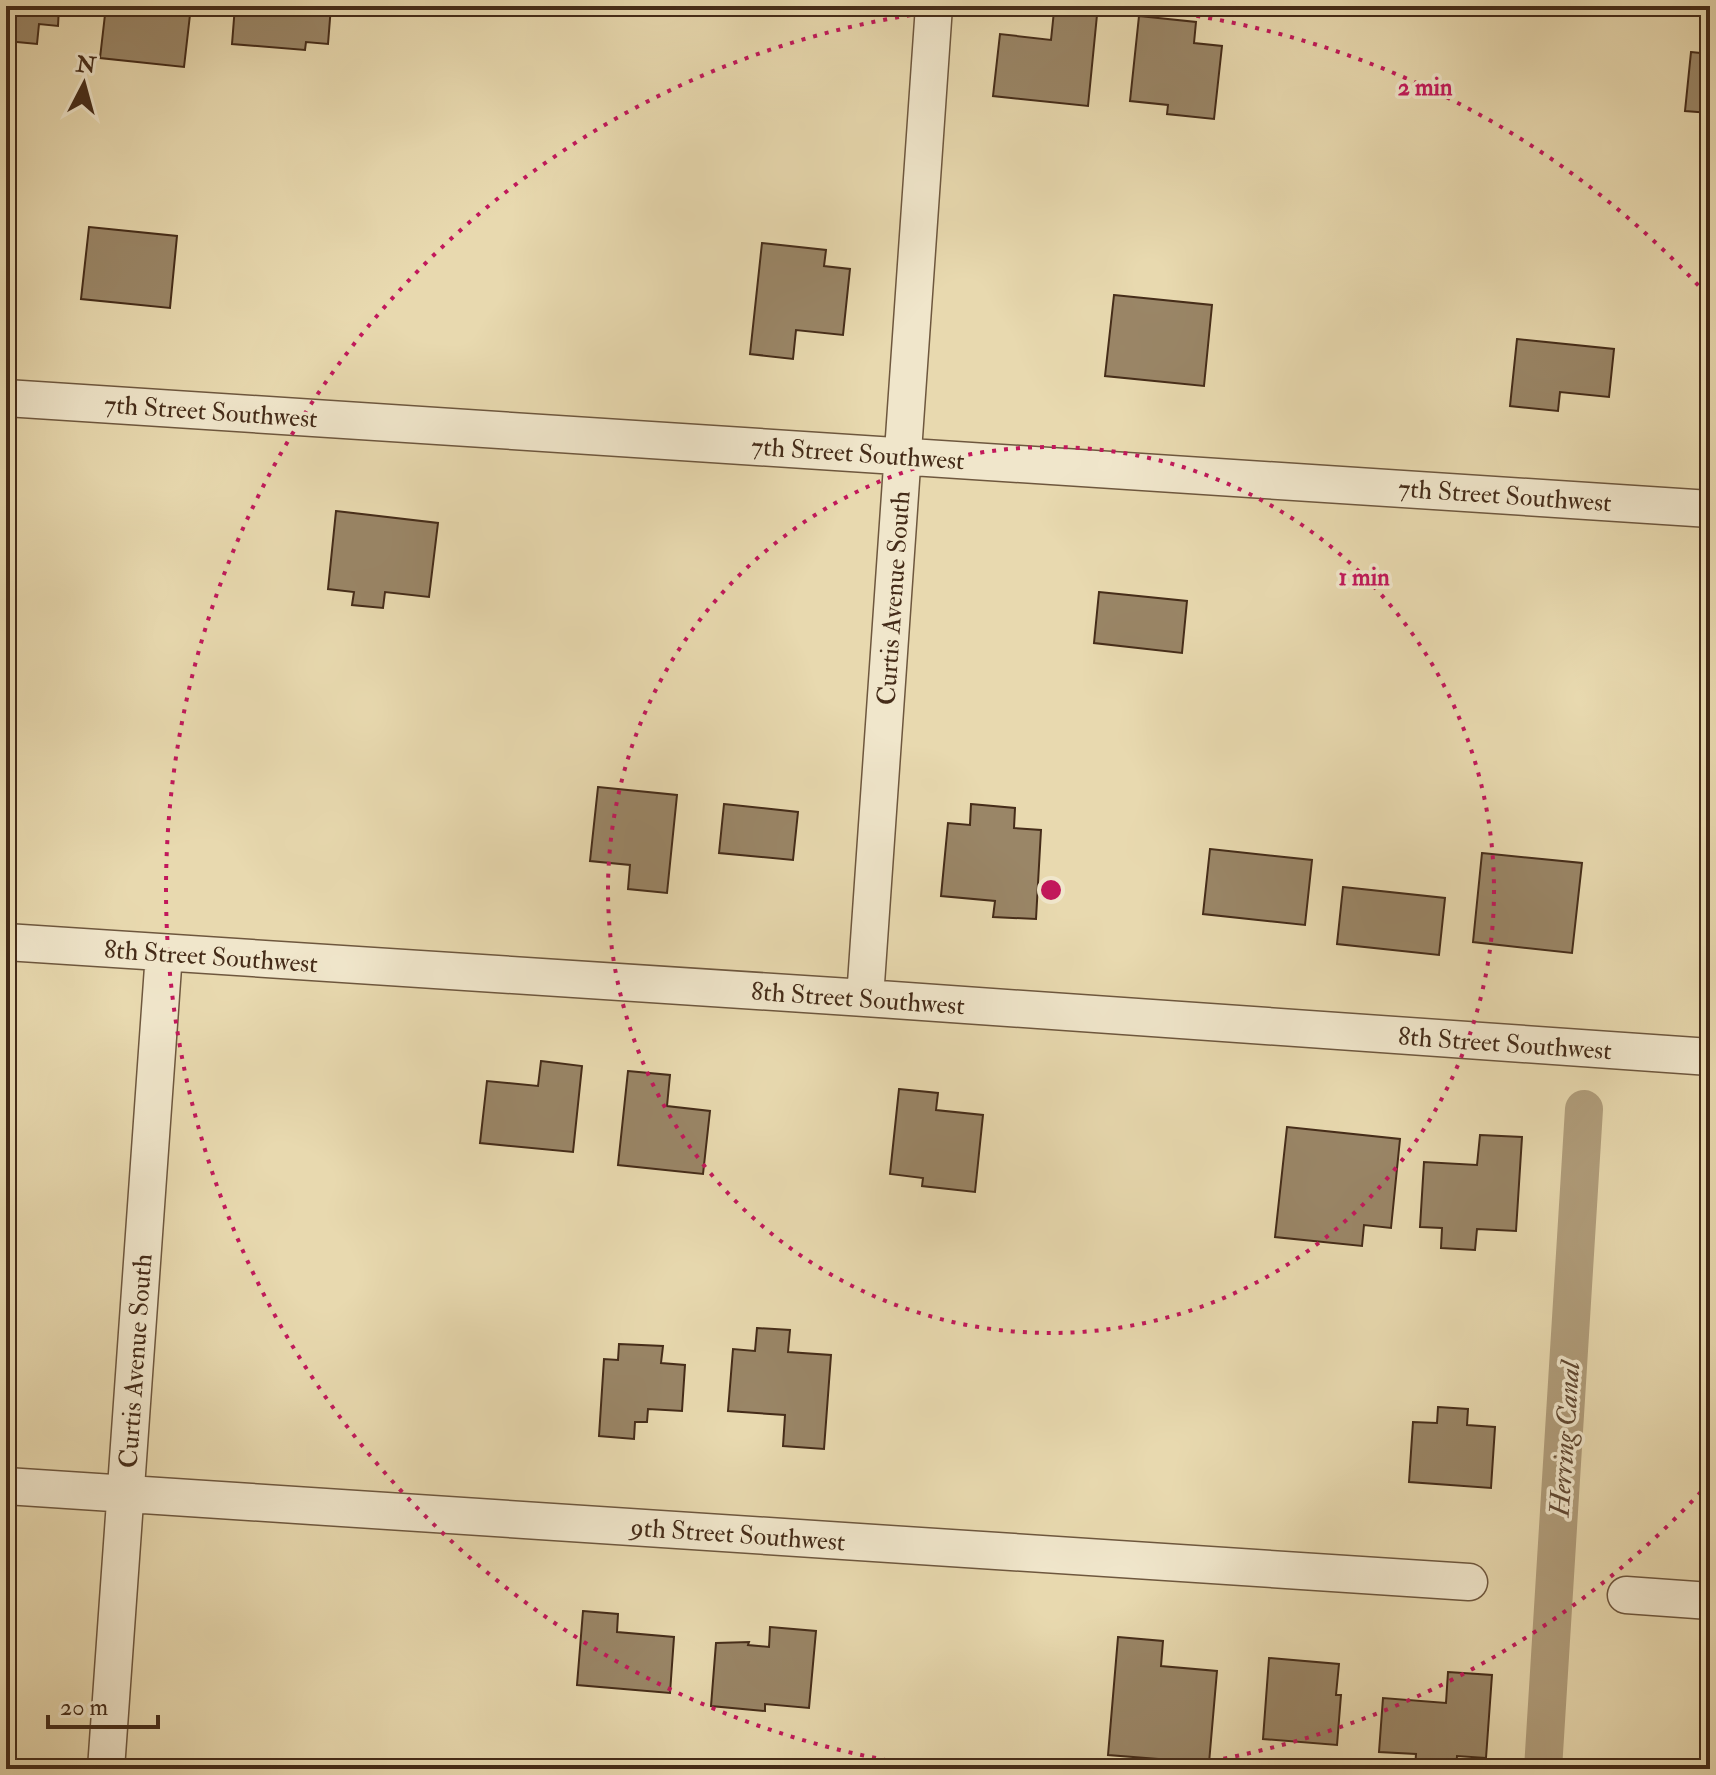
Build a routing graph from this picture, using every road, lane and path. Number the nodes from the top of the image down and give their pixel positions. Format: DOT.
graph roads {
  1 [pos="934,6"];
  2 [pos="6,398"];
  3 [pos="902,457"];
  4 [pos="1710,509"];
  5 [pos="6,942"];
  6 [pos="164,953"];
  7 [pos="865,998"];
  8 [pos="1710,1057"];
  9 [pos="6,1486"];
  10 [pos="125,1494"];
  11 [pos="1469,1582"];
  12 [pos="1626,1595"];
  13 [pos="1710,1601"];
  14 [pos="106,1769"];
  1 -- 3 [label="street, Curtis Avenue South"];
  2 -- 3 [label="street, 7th Street Southwest"];
  3 -- 4 [label="street, 7th Street Southwest"];
  3 -- 7 [label="street, Curtis Avenue South"];
  5 -- 6 [label="street, 8th Street Southwest"];
  6 -- 7 [label="street, 8th Street Southwest"];
  6 -- 10 [label="street, Curtis Avenue South"];
  7 -- 8 [label="street, 8th Street Southwest"];
  9 -- 10 [label="street, 9th Street Southwest"];
  10 -- 11 [label="street, 9th Street Southwest"];
  10 -- 14 [label="street, Curtis Avenue South"];
  12 -- 13 [label="street"];
}
